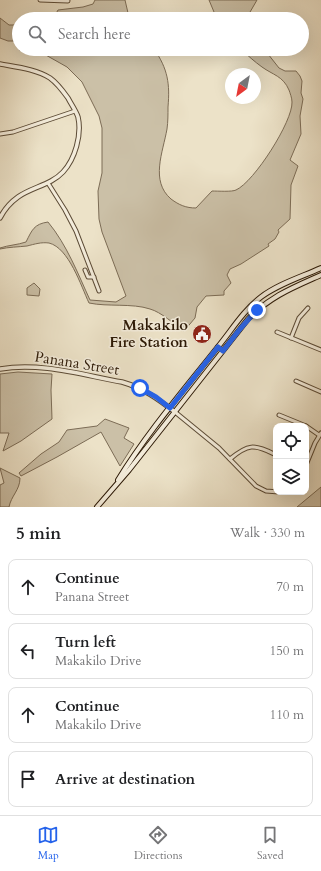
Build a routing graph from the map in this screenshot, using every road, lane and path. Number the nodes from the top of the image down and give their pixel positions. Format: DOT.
graph roads {
  1 [pos="40,0"];
  2 [pos="68,2"];
  3 [pos="0,64"];
  4 [pos="75,111"];
  5 [pos="0,134"];
  6 [pos="48,183"];
  7 [pos="0,218"];
  8 [pos="321,268"];
  9 [pos="85,270"];
  10 [pos="321,275"];
  11 [pos="94,277"];
  12 [pos="99,291"];
  13 [pos="308,308"];
  14 [pos="277,332"];
  15 [pos="291,338"];
  16 [pos="218,347"];
  17 [pos="321,350"];
  18 [pos="223,351"];
  19 [pos="0,369"];
  20 [pos="296,382"];
  21 [pos="321,392"];
  22 [pos="170,408"];
  23 [pos="175,412"];
  24 [pos="279,414"];
  25 [pos="299,423"];
  26 [pos="309,428"];
  27 [pos="320,434"];
  28 [pos="273,454"];
  29 [pos="230,459"];
  30 [pos="309,459"];
  31 [pos="111,492"];
  32 [pos="273,492"];
  33 [pos="97,507"];
  1 -- 2 [label="street"];
  3 -- 4 [label="street"];
  4 -- 5 [label="street"];
  4 -- 6 [label="street"];
  6 -- 7 [label="street"];
  6 -- 11 [label="street"];
  8 -- 16 [label="main road"];
  9 -- 11 [label="street"];
  10 -- 18 [label="main road"];
  11 -- 12 [label="street"];
  13 -- 15 [label="street"];
  14 -- 15 [label="street"];
  15 -- 17 [label="street"];
  16 -- 18 [label="main road"];
  16 -- 22 [label="main road"];
  18 -- 23 [label="main road"];
  19 -- 22 [label="street, Panana Street"];
  20 -- 21 [label="street"];
  22 -- 23 [label="street, Panana Street"];
  22 -- 31 [label="main road"];
  23 -- 29 [label="street, Panana Street"];
  23 -- 31 [label="main road"];
  24 -- 25 [label="street"];
  26 -- 27 [label="street"];
  27 -- 30 [label="street"];
  28 -- 29 [label="street"];
  29 -- 32 [label="street, Panana Street"];
  31 -- 33 [label="main road"];
}
